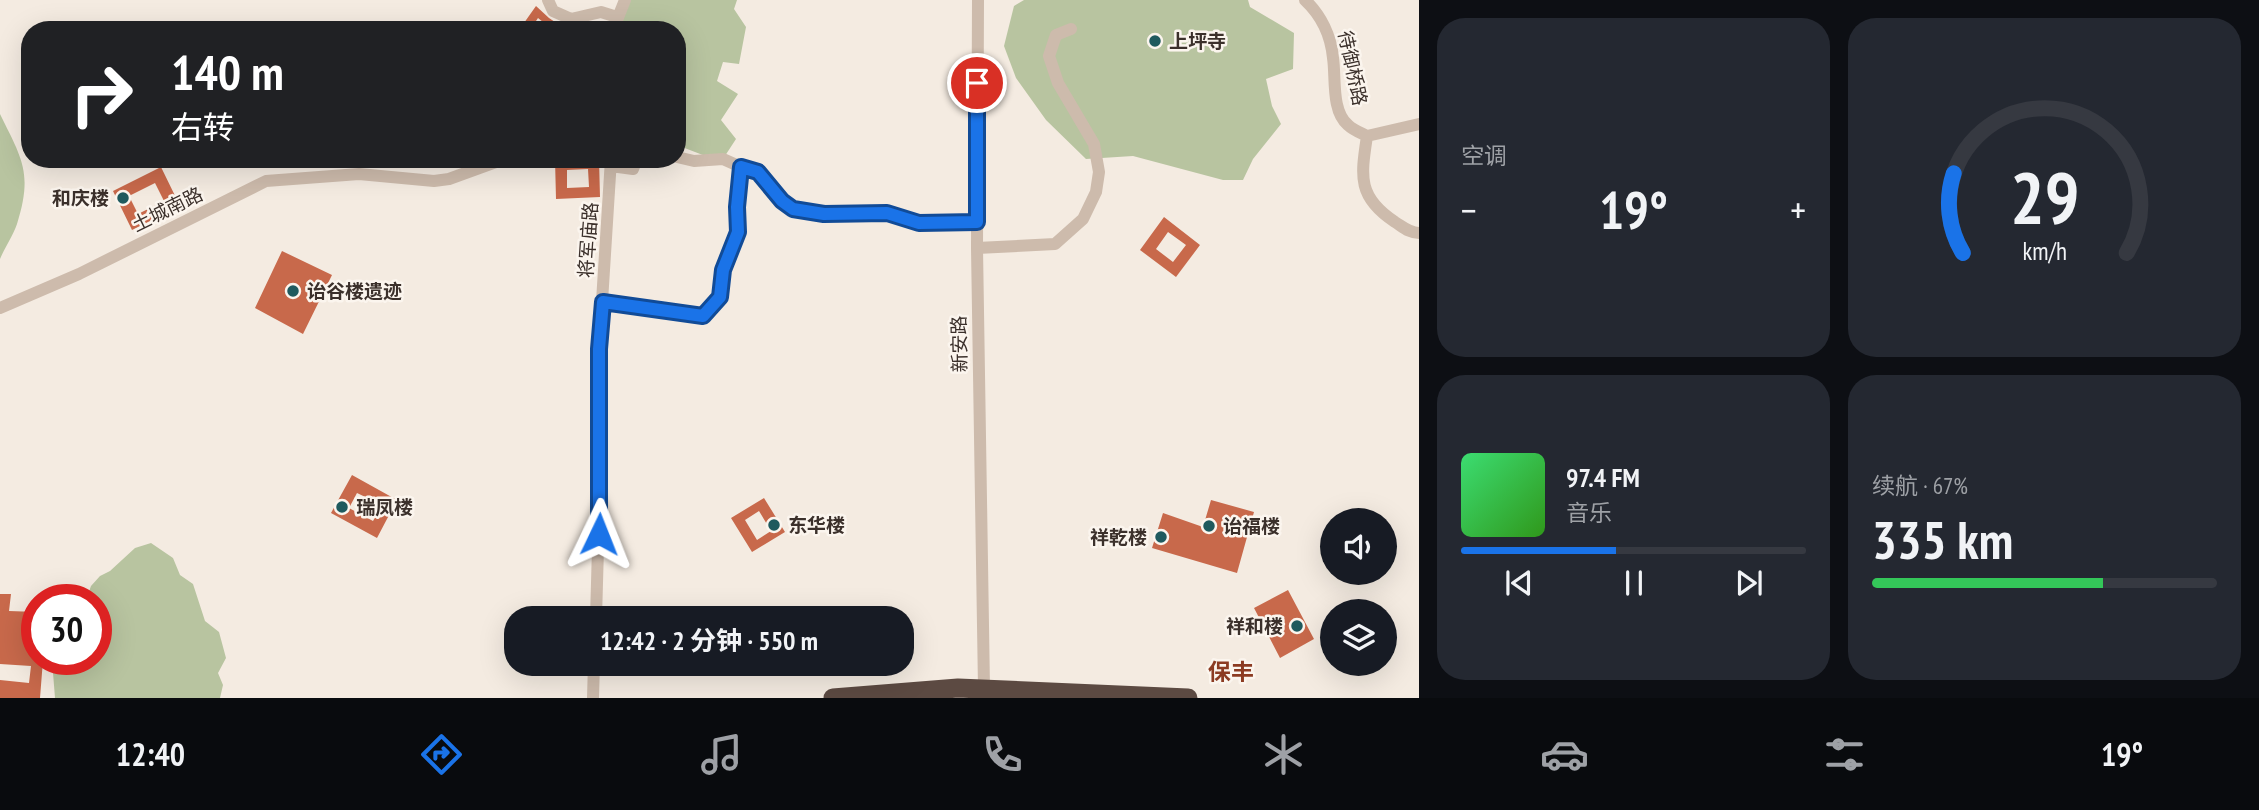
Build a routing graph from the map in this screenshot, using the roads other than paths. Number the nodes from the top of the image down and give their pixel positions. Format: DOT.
graph roads {
  1 [pos="548,0"];
  2 [pos="625,0"];
  3 [pos="978,0"];
  4 [pos="1305,0"];
  5 [pos="612,21"];
  6 [pos="616,21"];
  7 [pos="1071,29"];
  8 [pos="1419,124"];
  9 [pos="1367,136"];
  10 [pos="686,159"];
  11 [pos="741,167"];
  12 [pos="479,168"];
  13 [pos="611,168"];
  14 [pos="977,222"];
  15 [pos="1419,233"];
  16 [pos="977,248"];
  17 [pos="603,302"];
  18 [pos="0,308"];
  19 [pos="596,606"];
  20 [pos="594,676"];
  21 [pos="984,688"];
  22 [pos="593,698"];
  23 [pos="833,698"];
  24 [pos="1188,698"];
  1 -- 5 [label="street"];
  2 -- 6 [label="street"];
  3 -- 14 [label="street, 新安路"];
  4 -- 9 [label="street, 待御桥路"];
  7 -- 16 [label="street"];
  8 -- 9 [label="street"];
  9 -- 15 [label="street"];
  10 -- 11 [label="street"];
  11 -- 14 [label="street"];
  11 -- 17 [label="street"];
  12 -- 18 [label="street, 土城南路"];
  13 -- 17 [label="street, 将军庙路"];
  14 -- 16 [label="street, 新安路"];
  16 -- 21 [label="street, 新安路"];
  17 -- 19 [label="street, 将军庙路"];
  20 -- 22 [label="street"];
  21 -- 23 [label="highway"];
  21 -- 24 [label="highway"];
}
